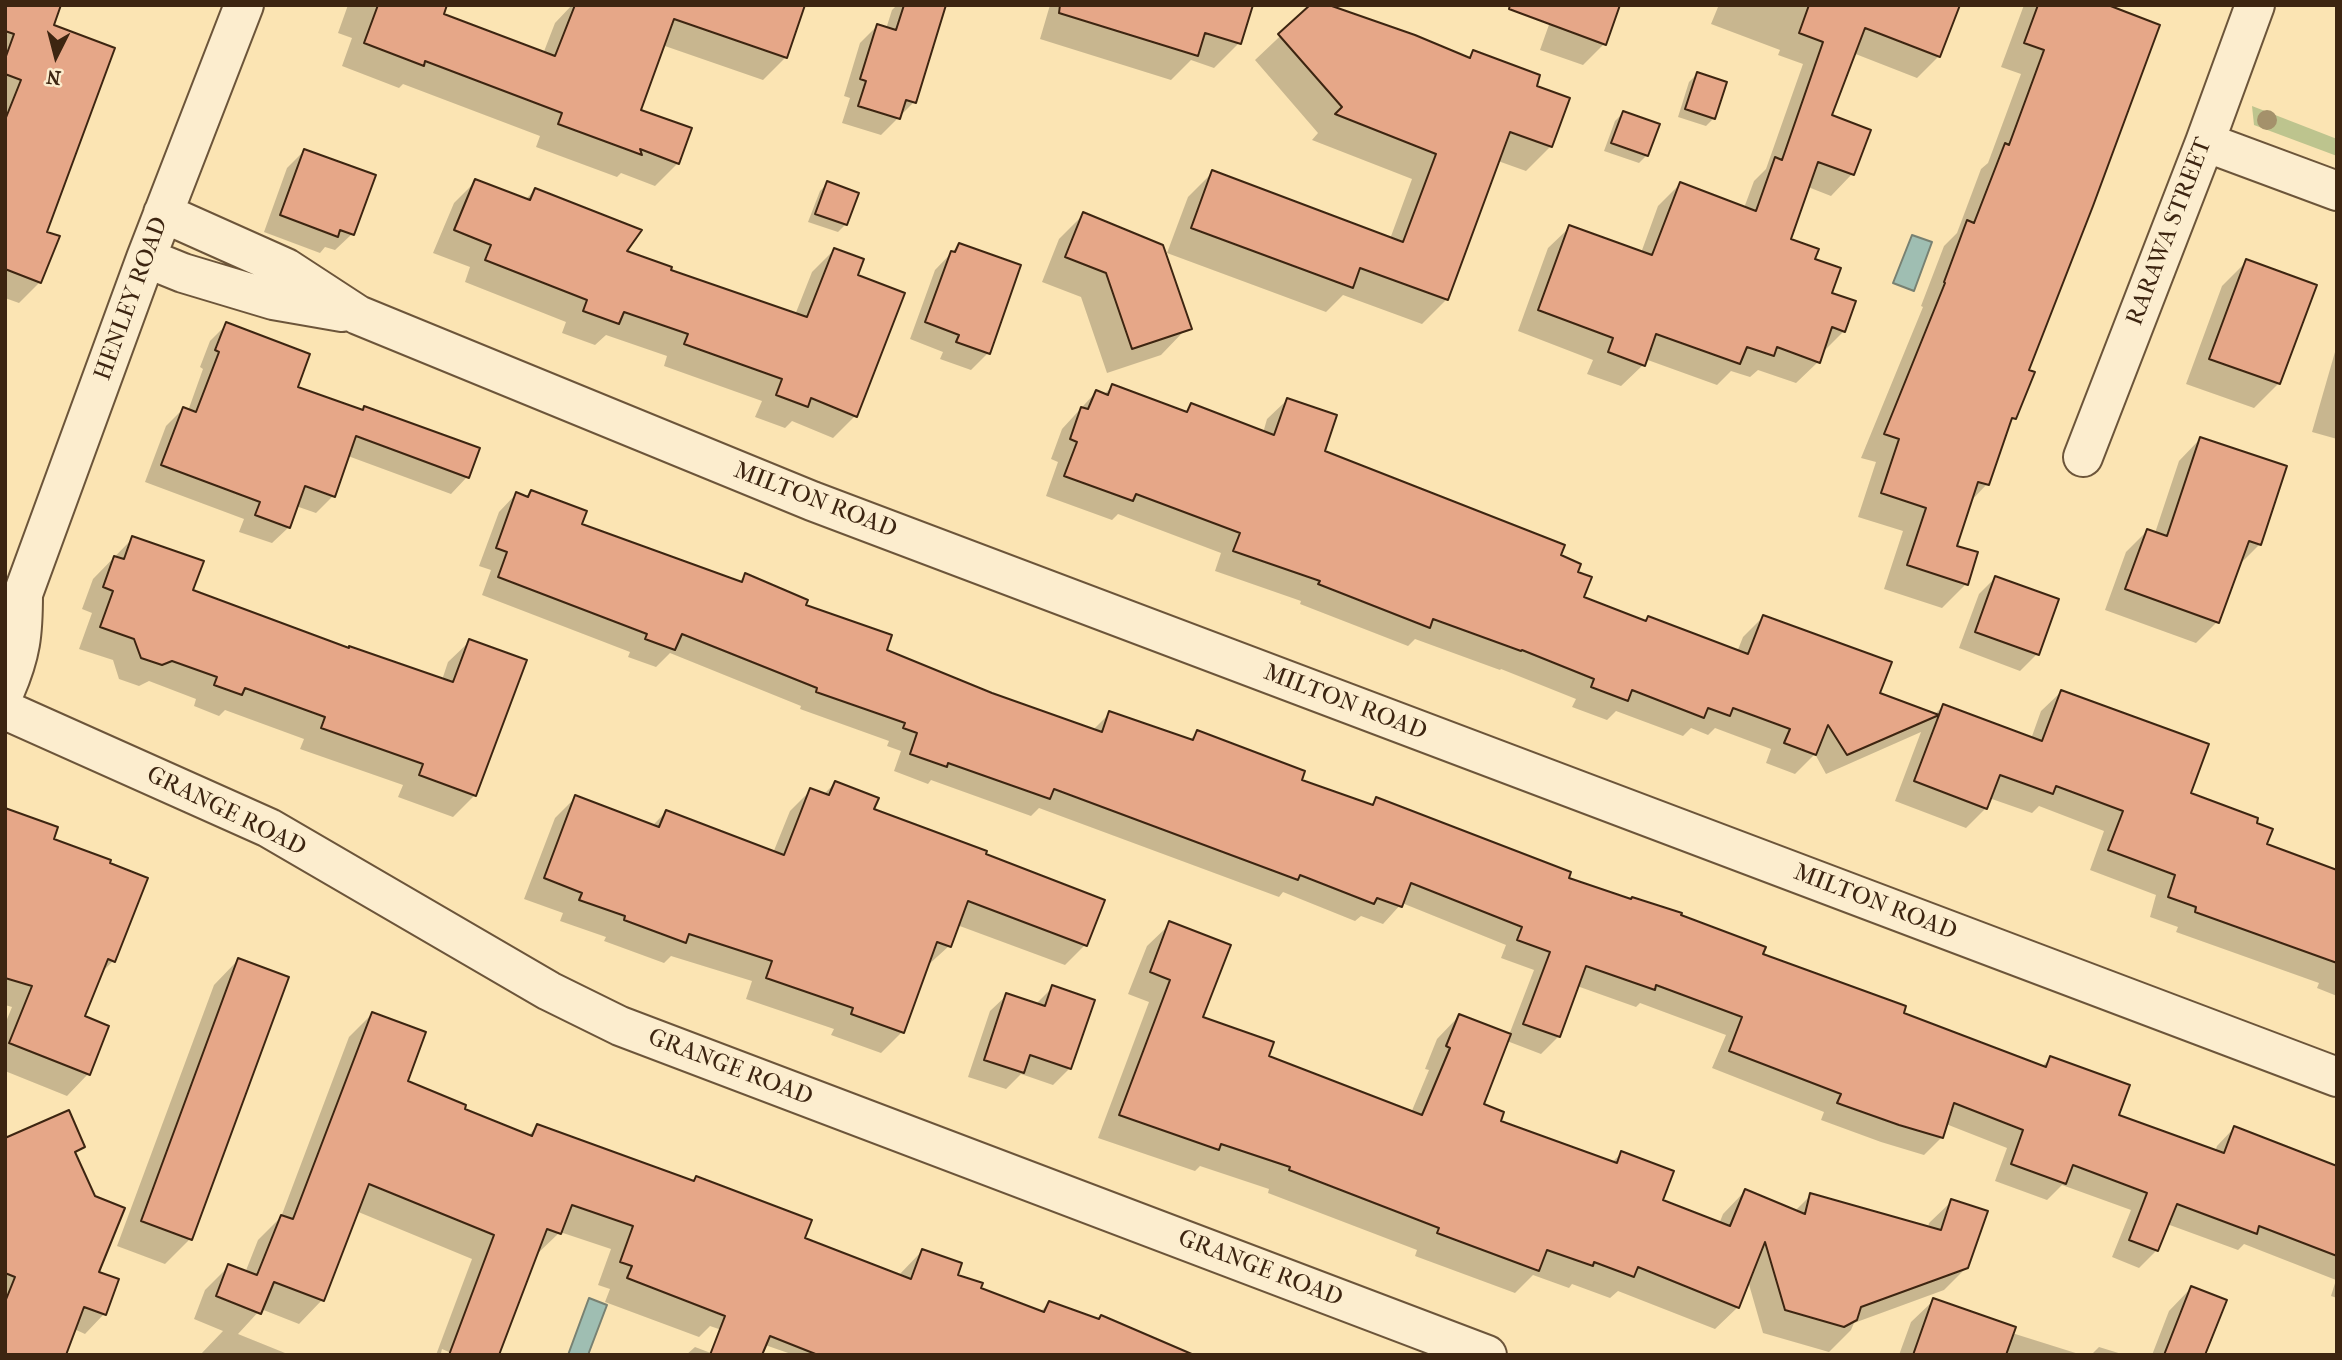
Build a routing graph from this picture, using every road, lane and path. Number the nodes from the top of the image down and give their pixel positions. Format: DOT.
graph roads {
  1 [pos="244,5"];
  2 [pos="2255,5"];
  3 [pos="2205,142"];
  4 [pos="2337,191"];
  5 [pos="163,213"];
  6 [pos="146,258"];
  7 [pos="358,315"];
  8 [pos="2083,457"];
  9 [pos="14,605"];
  10 [pos="5,691"];
  11 [pos="5,710"];
  12 [pos="2337,1077"];
  13 [pos="1487,1355"];
  1 -- 5 [label="street, HENLEY ROAD"];
  2 -- 3 [label="street, RARAWA STREET"];
  3 -- 4 [label="street"];
  3 -- 8 [label="street, RARAWA STREET"];
  5 -- 6 [label="street, HENLEY ROAD"];
  5 -- 7 [label="street, MILTON ROAD"];
  6 -- 7 [label="street, MILTON ROAD"];
  6 -- 9 [label="street, HENLEY ROAD"];
  7 -- 12 [label="street, MILTON ROAD"];
  9 -- 10 [label="street, HENLEY ROAD"];
  11 -- 13 [label="street, GRANGE ROAD"];
}
